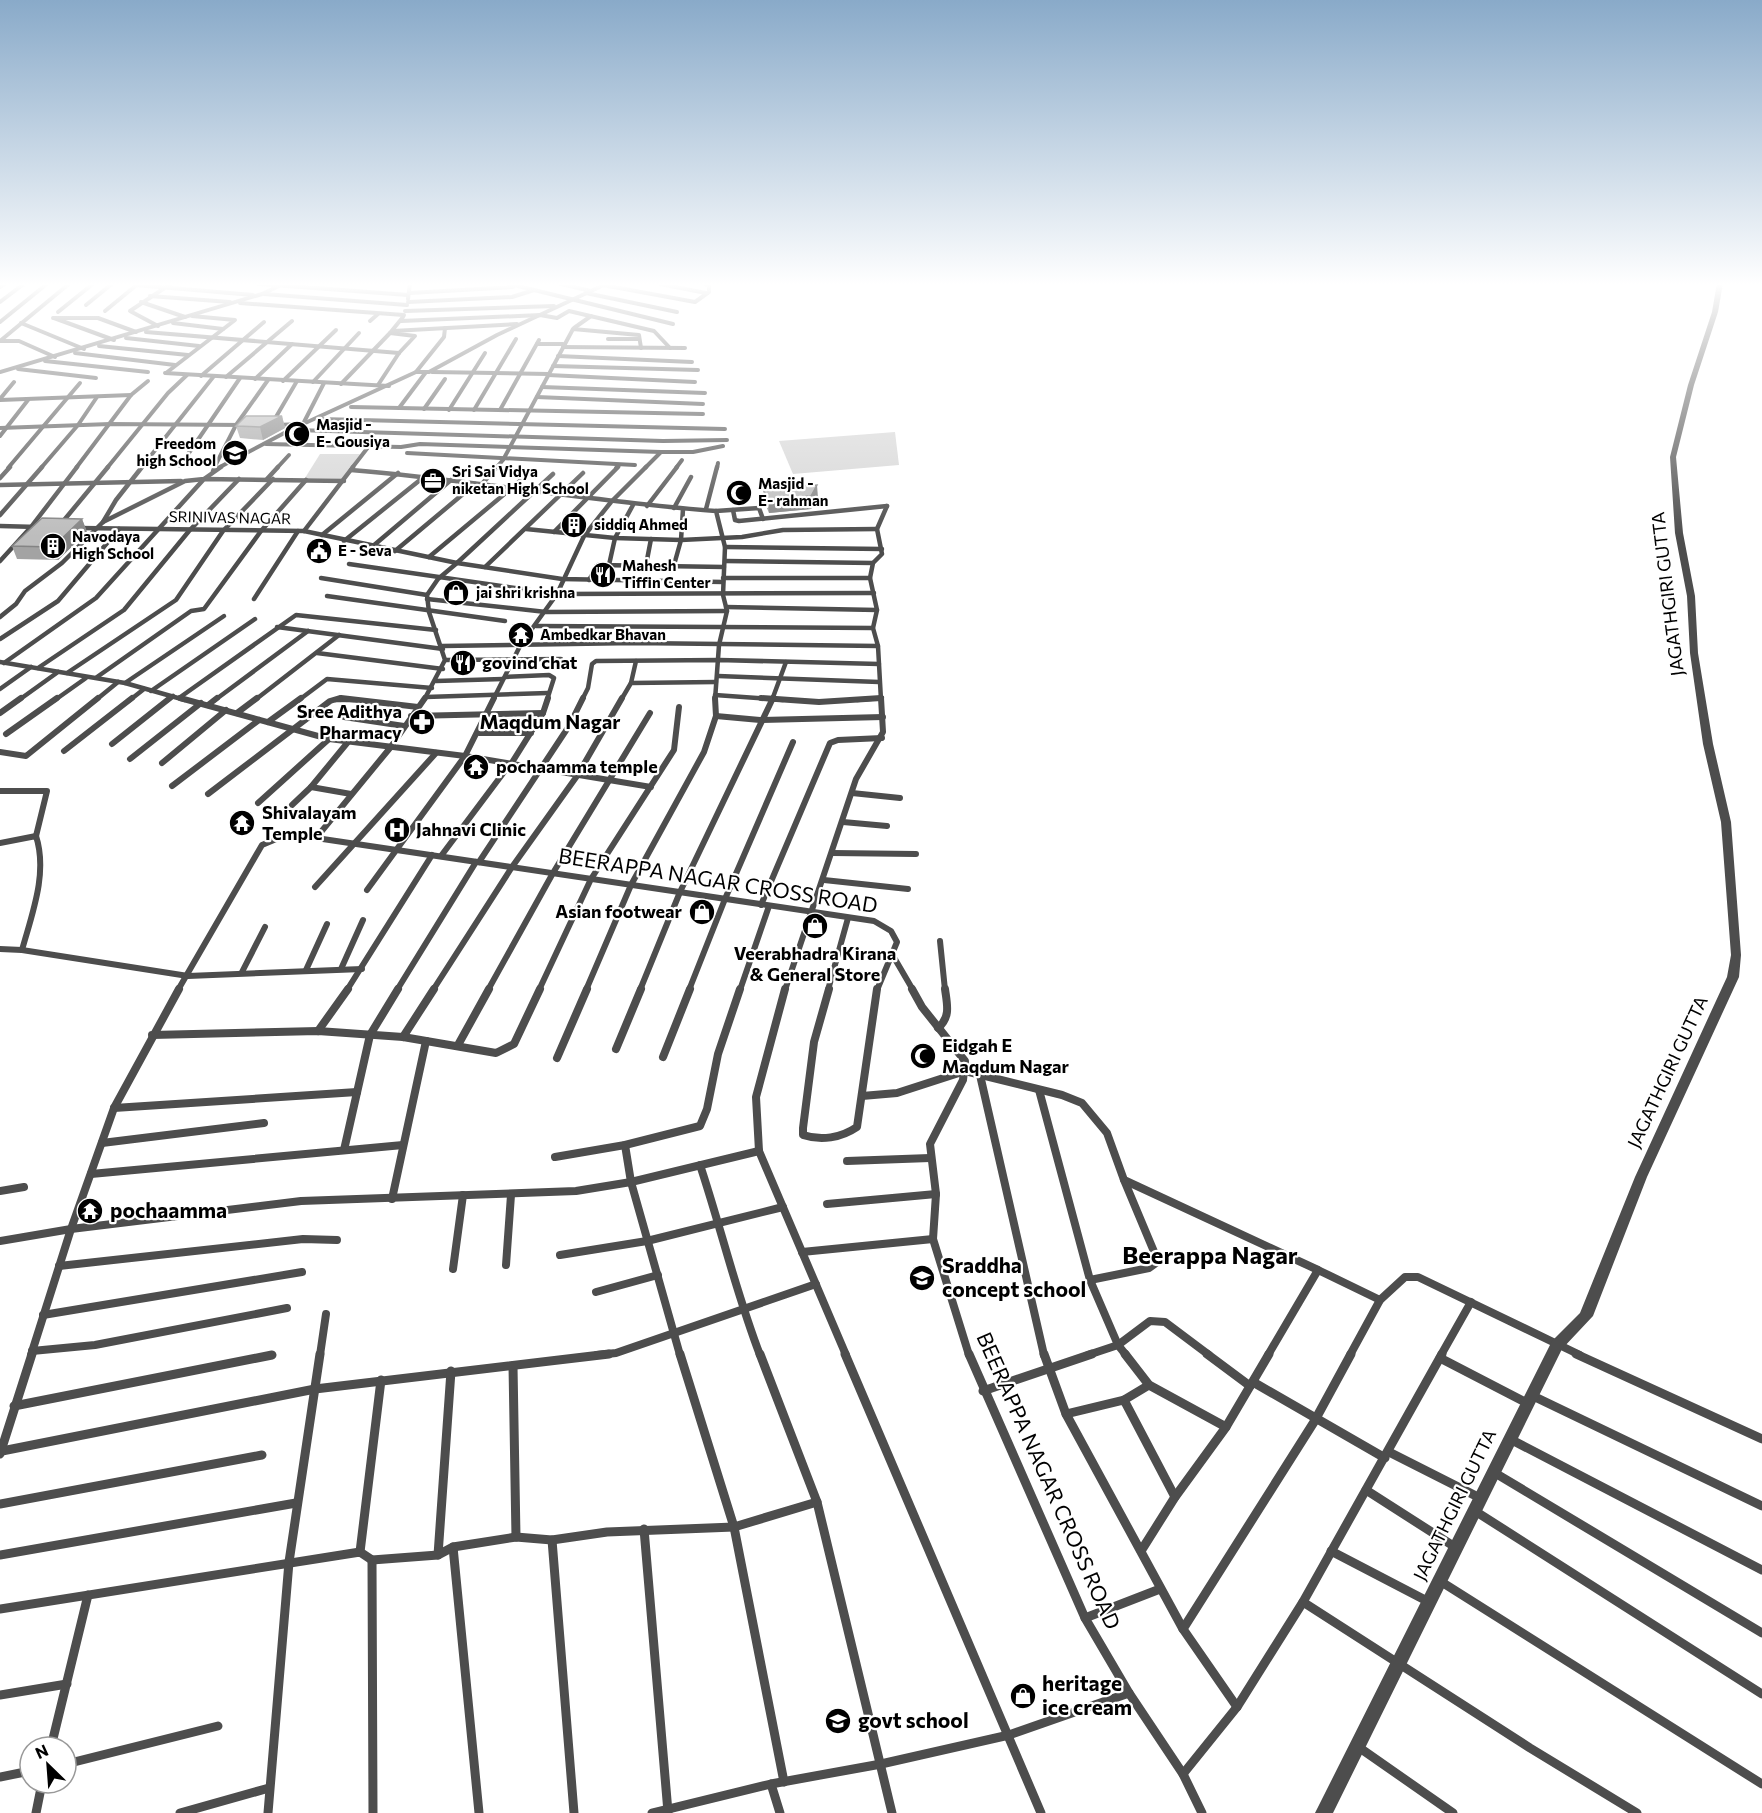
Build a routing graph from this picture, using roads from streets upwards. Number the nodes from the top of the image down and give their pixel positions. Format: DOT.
graph roads {
  1 [pos="15,368"];
  2 [pos="105,368"];
  3 [pos="172,368"];
  4 [pos="209,368"];
  5 [pos="236,368"];
  6 [pos="267,368"];
  7 [pos="297,368"];
  8 [pos="326,368"];
  9 [pos="356,368"];
  10 [pos="390,368"];
  11 [pos="420,368"];
  12 [pos="437,368"];
  13 [pos="476,368"];
  14 [pos="499,368"];
  15 [pos="526,368"];
  16 [pos="552,368"];
  17 [pos="611,368"];
  18 [pos="1697,368"];
  19 [pos="698,370"];
  20 [pos="0,372"];
  21 [pos="148,372"];
  22 [pos="416,372"];
  23 [pos="428,372"];
  24 [pos="474,372"];
  25 [pos="496,373"];
  26 [pos="523,373"];
  27 [pos="548,374"];
  28 [pos="188,375"];
  29 [pos="201,375"];
  30 [pos="214,376"];
  31 [pos="225,377"];
  32 [pos="96,378"];
  33 [pos="240,378"];
  34 [pos="255,379"];
  35 [pos="445,379"];
  36 [pos="268,380"];
  37 [pos="148,381"];
  38 [pos="283,381"];
  39 [pos="297,381"];
  40 [pos="14,382"];
  41 [pos="313,382"];
  42 [pos="695,382"];
  43 [pos="80,383"];
  44 [pos="324,383"];
  45 [pos="341,384"];
  46 [pos="378,386"];
  47 [pos="390,386"];
  48 [pos="542,387"];
  49 [pos="705,393"];
  50 [pos="131,395"];
  51 [pos="97,397"];
  52 [pos="537,398"];
  53 [pos="67,399"];
  54 [pos="0,400"];
  55 [pos="28,400"];
  56 [pos="703,404"];
  57 [pos="347,406"];
  58 [pos="399,408"];
  59 [pos="424,409"];
  60 [pos="449,410"];
  61 [pos="474,410"];
  62 [pos="500,410"];
  63 [pos="531,410"];
  64 [pos="703,414"];
  65 [pos="317,419"];
  66 [pos="524,423"];
  67 [pos="110,424"];
  68 [pos="78,425"];
  69 [pos="142,425"];
  70 [pos="173,425"];
  71 [pos="210,425"];
  72 [pos="236,425"];
  73 [pos="248,425"];
  74 [pos="304,425"];
  75 [pos="45,426"];
  76 [pos="0,428"];
  77 [pos="7,428"];
  78 [pos="725,429"];
  79 [pos="290,430"];
  80 [pos="518,435"];
  81 [pos="0,436"];
  82 [pos="727,440"];
  83 [pos="265,444"];
  84 [pos="369,446"];
  85 [pos="723,446"];
  86 [pos="510,447"];
  87 [pos="661,452"];
  88 [pos="407,453"];
  89 [pos="290,455"];
  90 [pos="503,460"];
  91 [pos="682,460"];
  92 [pos="718,463"];
  93 [pos="619,465"];
  94 [pos="634,465"];
  95 [pos="180,466"];
  96 [pos="351,470"];
  97 [pos="212,471"];
  98 [pos="532,471"];
  99 [pos="399,473"];
  100 [pos="584,473"];
  101 [pos="553,474"];
  102 [pos="424,476"];
  103 [pos="691,477"];
  104 [pos="0,478"];
  105 [pos="239,478"];
  106 [pos="204,479"];
  107 [pos="267,479"];
  108 [pos="273,479"];
  109 [pos="306,480"];
  110 [pos="451,480"];
  111 [pos="185,481"];
  112 [pos="345,481"];
  113 [pos="129,483"];
  114 [pos="92,484"];
  115 [pos="475,484"];
  116 [pos="0,485"];
  117 [pos="62,485"];
  118 [pos="481,485"];
  119 [pos="27,486"];
  120 [pos="508,489"];
  121 [pos="534,492"];
  122 [pos="561,496"];
  123 [pos="586,499"];
  124 [pos="611,502"];
  125 [pos="633,505"];
  126 [pos="647,506"];
  127 [pos="674,508"];
  128 [pos="683,509"];
  129 [pos="706,509"];
  130 [pos="733,510"];
  131 [pos="716,511"];
  132 [pos="0,515"];
  133 [pos="763,519"];
  134 [pos="103,522"];
  135 [pos="0,526"];
  136 [pos="31,527"];
  137 [pos="58,527"];
  138 [pos="67,528"];
  139 [pos="76,528"];
  140 [pos="95,528"];
  141 [pos="119,529"];
  142 [pos="526,529"];
  143 [pos="877,529"];
  144 [pos="157,530"];
  145 [pos="189,531"];
  146 [pos="223,531"];
  147 [pos="261,531"];
  148 [pos="301,531"];
  149 [pos="554,532"];
  150 [pos="322,535"];
  151 [pos="584,536"];
  152 [pos="615,538"];
  153 [pos="721,538"];
  154 [pos="651,539"];
  155 [pos="681,540"];
  156 [pos="344,541"];
  157 [pos="373,546"];
  158 [pos="725,547"];
  159 [pos="882,549"];
  160 [pos="395,551"];
  161 [pos="429,557"];
  162 [pos="0,561"];
  163 [pos="457,563"];
  164 [pos="873,563"];
  165 [pos="349,564"];
  166 [pos="725,564"];
  167 [pos="609,565"];
  168 [pos="646,565"];
  169 [pos="674,566"];
  170 [pos="485,567"];
  171 [pos="321,578"];
  172 [pos="438,579"];
  173 [pos="562,579"];
  174 [pos="870,579"];
  175 [pos="589,580"];
  176 [pos="723,580"];
  177 [pos="874,593"];
  178 [pos="557,594"];
  179 [pos="723,595"];
  180 [pos="327,596"];
  181 [pos="427,597"];
  182 [pos="254,599"];
  183 [pos="726,609"];
  184 [pos="877,610"];
  185 [pos="429,612"];
  186 [pos="546,612"];
  187 [pos="224,616"];
  188 [pos="0,617"];
  189 [pos="255,619"];
  190 [pos="505,621"];
  191 [pos="536,626"];
  192 [pos="277,627"];
  193 [pos="725,628"];
  194 [pos="873,628"];
  195 [pos="436,630"];
  196 [pos="308,631"];
  197 [pos="339,635"];
  198 [pos="0,639"];
  199 [pos="521,644"];
  200 [pos="719,645"];
  201 [pos="878,646"];
  202 [pos="442,648"];
  203 [pos="317,653"];
  204 [pos="561,659"];
  205 [pos="445,660"];
  206 [pos="516,660"];
  207 [pos="718,660"];
  208 [pos="636,661"];
  209 [pos="786,662"];
  210 [pos="1,664"];
  211 [pos="879,664"];
  212 [pos="31,667"];
  213 [pos="38,668"];
  214 [pos="443,669"];
  215 [pos="58,672"];
  216 [pos="67,673"];
  217 [pos="97,677"];
  218 [pos="86,678"];
  219 [pos="504,678"];
  220 [pos="717,679"];
  221 [pos="782,680"];
  222 [pos="436,681"];
  223 [pos="118,682"];
  224 [pos="879,682"];
  225 [pos="126,683"];
  226 [pos="631,683"];
  227 [pos="432,688"];
  228 [pos="0,689"];
  229 [pos="144,689"];
  230 [pos="151,691"];
  231 [pos="548,693"];
  232 [pos="496,694"];
  233 [pos="715,695"];
  234 [pos="426,696"];
  235 [pos="176,697"];
  236 [pos="882,698"];
  237 [pos="773,699"];
  238 [pos="201,703"];
  239 [pos="208,705"];
  240 [pos="418,707"];
  241 [pos="679,707"];
  242 [pos="226,710"];
  243 [pos="237,712"];
  244 [pos="543,712"];
  245 [pos="0,713"];
  246 [pos="650,713"];
  247 [pos="487,714"];
  248 [pos="411,716"];
  249 [pos="716,716"];
  250 [pos="344,717"];
  251 [pos="883,717"];
  252 [pos="259,720"];
  253 [pos="760,720"];
  254 [pos="268,722"];
  255 [pos="404,726"];
  256 [pos="293,729"];
  257 [pos="479,733"];
  258 [pos="6,734"];
  259 [pos="531,734"];
  260 [pos="882,738"];
  261 [pos="329,739"];
  262 [pos="348,742"];
  263 [pos="793,742"];
  264 [pos="112,744"];
  265 [pos="390,748"];
  266 [pos="0,752"];
  267 [pos="64,752"];
  268 [pos="436,753"];
  269 [pos="465,756"];
  270 [pos="130,759"];
  271 [pos="162,763"];
  272 [pos="510,764"];
  273 [pos="539,769"];
  274 [pos="577,776"];
  275 [pos="609,781"];
  276 [pos="172,786"];
  277 [pos="311,787"];
  278 [pos="651,787"];
  279 [pos="0,791"];
  280 [pos="852,793"];
  281 [pos="208,794"];
  282 [pos="351,794"];
  283 [pos="900,798"];
  284 [pos="258,803"];
  285 [pos="292,806"];
  286 [pos="843,822"];
  287 [pos="887,826"];
  288 [pos="36,836"];
  289 [pos="316,838"];
  290 [pos="0,843"];
  291 [pos="356,844"];
  292 [pos="397,850"];
  293 [pos="832,853"];
  294 [pos="916,854"];
  295 [pos="432,855"];
  296 [pos="441,856"];
  297 [pos="477,862"];
  298 [pos="512,867"];
  299 [pos="553,873"];
  300 [pos="591,879"];
  301 [pos="824,880"];
  302 [pos="631,885"];
  303 [pos="315,887"];
  304 [pos="367,890"];
  305 [pos="908,890"];
  306 [pos="680,892"];
  307 [pos="725,899"];
  308 [pos="765,905"];
  309 [pos="812,912"];
  310 [pos="848,918"];
  311 [pos="363,920"];
  312 [pos="327,924"];
  313 [pos="265,927"];
  314 [pos="940,940"];
  315 [pos="0,949"];
  316 [pos="22,950"];
  317 [pos="892,954"];
  318 [pos="341,969"];
  319 [pos="362,969"];
  320 [pos="306,970"];
  321 [pos="242,972"];
  322 [pos="188,976"];
  323 [pos="938,1028"];
  324 [pos="318,1031"];
  325 [pos="152,1035"];
  326 [pos="370,1035"];
  327 [pos="403,1037"];
  328 [pos="426,1041"];
  329 [pos="458,1046"];
  330 [pos="616,1049"];
  331 [pos="663,1057"];
  332 [pos="557,1058"];
  333 [pos="965,1071"];
  334 [pos="980,1075"];
  335 [pos="1039,1090"];
  336 [pos="357,1092"];
  337 [pos="862,1096"];
  338 [pos="114,1108"];
  339 [pos="264,1124"];
  340 [pos="102,1143"];
  341 [pos="404,1145"];
  342 [pos="625,1145"];
  343 [pos="344,1150"];
  344 [pos="759,1151"];
  345 [pos="555,1157"];
  346 [pos="930,1158"];
  347 [pos="847,1161"];
  348 [pos="700,1165"];
  349 [pos="91,1174"];
  350 [pos="1124,1180"];
  351 [pos="631,1182"];
  352 [pos="24,1187"];
  353 [pos="0,1191"];
  354 [pos="936,1194"];
  355 [pos="511,1195"];
  356 [pos="463,1196"];
  357 [pos="392,1198"];
  358 [pos="827,1204"];
  359 [pos="783,1207"];
  360 [pos="720,1224"];
  361 [pos="71,1229"];
  362 [pos="933,1239"];
  363 [pos="337,1240"];
  364 [pos="0,1241"];
  365 [pos="647,1241"];
  366 [pos="802,1252"];
  367 [pos="560,1255"];
  368 [pos="506,1265"];
  369 [pos="59,1266"];
  370 [pos="453,1269"];
  371 [pos="1318,1269"];
  372 [pos="302,1272"];
  373 [pos="658,1275"];
  374 [pos="1090,1280"];
  375 [pos="816,1284"];
  376 [pos="596,1292"];
  377 [pos="1380,1300"];
  378 [pos="1472,1302"];
  379 [pos="287,1308"];
  380 [pos="743,1311"];
  381 [pos="326,1314"];
  382 [pos="43,1316"];
  383 [pos="674,1335"];
  384 [pos="1118,1344"];
  385 [pos="1557,1345"];
  386 [pos="32,1351"];
  387 [pos="272,1355"];
  388 [pos="1440,1358"];
  389 [pos="513,1366"];
  390 [pos="1047,1368"];
  391 [pos="451,1371"];
  392 [pos="381,1380"];
  393 [pos="1251,1384"];
  394 [pos="1149,1385"];
  395 [pos="315,1389"];
  396 [pos="983,1390"];
  397 [pos="1530,1399"];
  398 [pos="1124,1400"];
  399 [pos="14,1406"];
  400 [pos="1066,1414"];
  401 [pos="1316,1417"];
  402 [pos="1226,1427"];
  403 [pos="1510,1439"];
  404 [pos="1762,1439"];
  405 [pos="1,1452"];
  406 [pos="262,1455"];
  407 [pos="1387,1455"];
  408 [pos="1493,1472"];
  409 [pos="1366,1490"];
  410 [pos="1175,1497"];
  411 [pos="817,1502"];
  412 [pos="296,1503"];
  413 [pos="0,1504"];
  414 [pos="1477,1505"];
  415 [pos="1762,1506"];
  416 [pos="734,1527"];
  417 [pos="644,1529"];
  418 [pos="516,1537"];
  419 [pos="552,1540"];
  420 [pos="453,1547"];
  421 [pos="1456,1548"];
  422 [pos="1141,1551"];
  423 [pos="1331,1551"];
  424 [pos="360,1552"];
  425 [pos="0,1555"];
  426 [pos="438,1555"];
  427 [pos="372,1560"];
  428 [pos="289,1562"];
  429 [pos="1762,1570"];
  430 [pos="1439,1581"];
  431 [pos="1160,1589"];
  432 [pos="88,1595"];
  433 [pos="1303,1602"];
  434 [pos="1429,1602"];
  435 [pos="0,1609"];
  436 [pos="1085,1618"];
  437 [pos="1183,1629"];
  438 [pos="1762,1633"];
  439 [pos="1398,1664"];
  440 [pos="68,1684"];
  441 [pos="1129,1694"];
  442 [pos="1762,1694"];
  443 [pos="0,1695"];
  444 [pos="1237,1707"];
  445 [pos="219,1726"];
  446 [pos="54,1735"];
  447 [pos="1009,1735"];
  448 [pos="1357,1746"];
  449 [pos="78,1761"];
  450 [pos="881,1764"];
  451 [pos="18,1773"];
  452 [pos="1183,1774"];
  453 [pos="0,1777"];
  454 [pos="784,1782"];
  455 [pos="771,1784"];
  456 [pos="1762,1784"];
  457 [pos="269,1788"];
  458 [pos="40,1795"];
  459 [pos="667,1811"];
  460 [pos="36,1813"];
  461 [pos="180,1813"];
  462 [pos="268,1813"];
  463 [pos="372,1813"];
  464 [pos="479,1813"];
  465 [pos="574,1813"];
  466 [pos="652,1813"];
  467 [pos="780,1813"];
  468 [pos="892,1813"];
  469 [pos="1041,1813"];
  470 [pos="1202,1813"];
  471 [pos="1324,1813"];
  472 [pos="1453,1813"];
  473 [pos="1637,1813"];
  1 -- 20 [label="street"];
  1 -- 32 [label="street"];
  2 -- 21 [label="street"];
  3 -- 28 [label="street"];
  4 -- 29 [label="street"];
  5 -- 31 [label="street"];
  6 -- 34 [label="street"];
  7 -- 38 [label="street"];
  8 -- 41 [label="street"];
  9 -- 45 [label="street"];
  10 -- 46 [label="street"];
  11 -- 22 [label="street"];
  12 -- 23 [label="street"];
  13 -- 24 [label="street"];
  14 -- 25 [label="street"];
  15 -- 26 [label="street"];
  16 -- 27 [label="street"];
  17 -- 19 [label="street"];
  18 -- 385 [label="street, JAGATHGIRI GUTTA"];
  22 -- 23 [label="street"];
  22 -- 47 [label="street"];
  23 -- 24 [label="street"];
  23 -- 58 [label="street"];
  24 -- 25 [label="street"];
  24 -- 60 [label="street"];
  25 -- 26 [label="street"];
  25 -- 61 [label="street"];
  26 -- 27 [label="street"];
  26 -- 62 [label="street"];
  27 -- 42 [label="street"];
  27 -- 48 [label="street"];
  28 -- 29 [label="street"];
  28 -- 69 [label="street"];
  29 -- 30 [label="street"];
  30 -- 31 [label="street"];
  30 -- 70 [label="street"];
  31 -- 33 [label="street"];
  33 -- 34 [label="street"];
  33 -- 71 [label="street"];
  34 -- 36 [label="street"];
  35 -- 59 [label="street"];
  36 -- 38 [label="street"];
  36 -- 72 [label="street"];
  37 -- 50 [label="street"];
  38 -- 39 [label="street"];
  39 -- 41 [label="street"];
  39 -- 74 [label="street"];
  40 -- 54 [label="street"];
  41 -- 44 [label="street"];
  43 -- 53 [label="street"];
  44 -- 45 [label="street"];
  44 -- 74 [label="street"];
  45 -- 46 [label="street"];
  46 -- 47 [label="street"];
  47 -- 57 [label="street"];
  48 -- 49 [label="street"];
  48 -- 52 [label="street"];
  50 -- 51 [label="street"];
  50 -- 67 [label="street"];
  51 -- 53 [label="street"];
  51 -- 68 [label="street"];
  52 -- 56 [label="street"];
  52 -- 63 [label="street"];
  53 -- 55 [label="street"];
  53 -- 75 [label="street"];
  54 -- 55 [label="street"];
  55 -- 77 [label="street"];
  57 -- 58 [label="street"];
  57 -- 65 [label="street"];
  58 -- 59 [label="street"];
  59 -- 60 [label="street"];
  60 -- 61 [label="street"];
  61 -- 62 [label="street"];
  62 -- 63 [label="street"];
  63 -- 64 [label="street"];
  63 -- 66 [label="street"];
  65 -- 66 [label="street"];
  65 -- 74 [label="street"];
  66 -- 78 [label="street"];
  66 -- 80 [label="street"];
  67 -- 68 [label="street"];
  67 -- 69 [label="street"];
  67 -- 117 [label="street"];
  68 -- 75 [label="street"];
  68 -- 119 [label="street"];
  69 -- 70 [label="street"];
  69 -- 114 [label="street"];
  70 -- 71 [label="street"];
  70 -- 113 [label="street"];
  71 -- 72 [label="street"];
  71 -- 95 [label="street"];
  72 -- 73 [label="street"];
  72 -- 97 [label="street"];
  74 -- 79 [label="street"];
  75 -- 77 [label="street"];
  75 -- 104 [label="street"];
  76 -- 77 [label="street"];
  77 -- 81 [label="street"];
  79 -- 80 [label="street"];
  79 -- 83 [label="street"];
  80 -- 82 [label="street"];
  80 -- 86 [label="street"];
  83 -- 84 [label="street"];
  83 -- 97 [label="street"];
  84 -- 86 [label="street"];
  84 -- 96 [label="street"];
  85 -- 87 [label="street"];
  86 -- 87 [label="street"];
  86 -- 90 [label="street"];
  87 -- 124 [label="street"];
  88 -- 90 [label="street"];
  89 -- 107 [label="street"];
  90 -- 93 [label="street"];
  90 -- 118 [label="street"];
  91 -- 126 [label="street"];
  92 -- 129 [label="street"];
  93 -- 94 [label="street"];
  93 -- 123 [label="street"];
  96 -- 99 [label="street"];
  96 -- 112 [label="street"];
  97 -- 106 [label="street"];
  98 -- 120 [label="street"];
  99 -- 102 [label="street"];
  99 -- 150 [label="street"];
  100 -- 122 [label="street"];
  101 -- 121 [label="street"];
  102 -- 110 [label="street"];
  102 -- 156 [label="street"];
  103 -- 127 [label="street"];
  105 -- 106 [label="street"];
  105 -- 107 [label="street"];
  105 -- 145 [label="street"];
  106 -- 111 [label="street"];
  106 -- 144 [label="street"];
  107 -- 108 [label="street"];
  108 -- 109 [label="street"];
  108 -- 146 [label="street"];
  109 -- 112 [label="street"];
  109 -- 147 [label="street"];
  110 -- 115 [label="street"];
  110 -- 157 [label="street"];
  111 -- 113 [label="street"];
  111 -- 134 [label="street"];
  112 -- 148 [label="street"];
  113 -- 114 [label="street"];
  113 -- 134 [label="street"];
  114 -- 117 [label="street"];
  114 -- 137 [label="street"];
  115 -- 118 [label="street"];
  115 -- 160 [label="street"];
  116 -- 119 [label="street"];
  117 -- 119 [label="street"];
  117 -- 136 [label="street"];
  118 -- 120 [label="street"];
  119 -- 132 [label="street"];
  120 -- 121 [label="street"];
  120 -- 161 [label="street"];
  121 -- 122 [label="street"];
  121 -- 163 [label="street"];
  122 -- 123 [label="street"];
  122 -- 142 [label="street"];
  123 -- 124 [label="street"];
  123 -- 149 [label="street"];
  124 -- 125 [label="street"];
  124 -- 151 [label="street"];
  125 -- 126 [label="street"];
  125 -- 152 [label="street"];
  126 -- 127 [label="street"];
  127 -- 128 [label="street"];
  128 -- 129 [label="street"];
  128 -- 155 [label="street"];
  129 -- 131 [label="street"];
  130 -- 131 [label="street"];
  130 -- 133 [label="street"];
  130 -- 133 [label="street"];
  131 -- 153 [label="street"];
  133 -- 143 [label="street"];
  134 -- 140 [label="street"];
  135 -- 136 [label="street"];
  136 -- 137 [label="street"];
  136 -- 162 [label="street"];
  137 -- 138 [label="street"];
  139 -- 140 [label="street, SRINIVAS NAGAR"];
  140 -- 141 [label="street, SRINIVAS NAGAR"];
  140 -- 188 [label="street"];
  141 -- 144 [label="street, SRINIVAS NAGAR"];
  141 -- 198 [label="street"];
  142 -- 149 [label="street"];
  142 -- 170 [label="street"];
  143 -- 153 [label="street"];
  143 -- 159 [label="street"];
  144 -- 145 [label="street, SRINIVAS NAGAR"];
  144 -- 210 [label="street"];
  145 -- 146 [label="street, SRINIVAS NAGAR"];
  145 -- 213 [label="street"];
  146 -- 147 [label="street, SRINIVAS NAGAR"];
  146 -- 216 [label="street"];
  147 -- 148 [label="street, SRINIVAS NAGAR"];
  147 -- 217 [label="street"];
  148 -- 150 [label="street, SRINIVAS NAGAR"];
  148 -- 182 [label="street"];
  149 -- 151 [label="street"];
  150 -- 156 [label="street, SRINIVAS NAGAR"];
  151 -- 152 [label="street"];
  151 -- 173 [label="street"];
  152 -- 154 [label="street"];
  152 -- 167 [label="street"];
  153 -- 155 [label="street"];
  153 -- 158 [label="street"];
  154 -- 155 [label="street"];
  154 -- 168 [label="street"];
  155 -- 169 [label="street"];
  156 -- 157 [label="street, SRINIVAS NAGAR"];
  157 -- 160 [label="street, SRINIVAS NAGAR"];
  158 -- 159 [label="street"];
  158 -- 166 [label="street"];
  159 -- 164 [label="street"];
  160 -- 161 [label="street, SRINIVAS NAGAR"];
  161 -- 163 [label="street, SRINIVAS NAGAR"];
  163 -- 170 [label="street, SRINIVAS NAGAR"];
  163 -- 172 [label="street"];
  164 -- 166 [label="street"];
  164 -- 174 [label="street"];
  165 -- 172 [label="street"];
  166 -- 169 [label="street"];
  166 -- 176 [label="street"];
  167 -- 168 [label="street"];
  167 -- 175 [label="street"];
  168 -- 169 [label="street"];
  170 -- 173 [label="street, SRINIVAS NAGAR"];
  171 -- 181 [label="street"];
  172 -- 178 [label="street"];
  172 -- 181 [label="street"];
  173 -- 175 [label="street, SRINIVAS NAGAR"];
  173 -- 178 [label="street"];
  174 -- 176 [label="street, SRINIVAS NAGAR"];
  174 -- 177 [label="street"];
  175 -- 176 [label="street, SRINIVAS NAGAR"];
  176 -- 179 [label="street"];
  177 -- 179 [label="street"];
  177 -- 184 [label="street"];
  178 -- 179 [label="street"];
  178 -- 186 [label="street"];
  179 -- 183 [label="street"];
  180 -- 185 [label="street"];
  181 -- 185 [label="street"];
  181 -- 186 [label="street"];
  183 -- 184 [label="street"];
  183 -- 186 [label="street"];
  183 -- 193 [label="street"];
  184 -- 194 [label="street"];
  185 -- 190 [label="street"];
  185 -- 195 [label="street"];
  186 -- 191 [label="street"];
  187 -- 225 [label="street"];
  189 -- 230 [label="street"];
  191 -- 193 [label="street"];
  191 -- 199 [label="street"];
  192 -- 195 [label="street"];
  192 -- 196 [label="street"];
  192 -- 235 [label="street"];
  193 -- 194 [label="street"];
  193 -- 200 [label="street"];
  194 -- 201 [label="street"];
  195 -- 202 [label="street"];
  196 -- 197 [label="street"];
  196 -- 239 [label="street"];
  197 -- 202 [label="street"];
  197 -- 203 [label="street"];
  199 -- 200 [label="street"];
  199 -- 202 [label="street"];
  199 -- 206 [label="street"];
  200 -- 201 [label="street"];
  200 -- 207 [label="street"];
  201 -- 211 [label="street"];
  202 -- 205 [label="street"];
  203 -- 214 [label="street"];
  203 -- 243 [label="street"];
  204 -- 206 [label="street"];
  205 -- 206 [label="street"];
  205 -- 214 [label="street"];
  206 -- 219 [label="street"];
  207 -- 208 [label="street"];
  207 -- 209 [label="street"];
  207 -- 220 [label="street"];
  208 -- 226 [label="street"];
  208 -- 273 [label="street"];
  209 -- 211 [label="street"];
  209 -- 221 [label="street"];
  210 -- 212 [label="street"];
  211 -- 224 [label="street"];
  212 -- 213 [label="street"];
  212 -- 228 [label="street"];
  213 -- 215 [label="street"];
  214 -- 222 [label="street"];
  215 -- 216 [label="street"];
  215 -- 245 [label="street"];
  216 -- 218 [label="street"];
  217 -- 218 [label="street"];
  217 -- 223 [label="street"];
  218 -- 258 [label="street"];
  219 -- 222 [label="street"];
  219 -- 231 [label="street"];
  219 -- 232 [label="street"];
  220 -- 221 [label="street"];
  220 -- 226 [label="street"];
  220 -- 233 [label="street"];
  221 -- 224 [label="street"];
  221 -- 237 [label="street"];
  222 -- 227 [label="street"];
  223 -- 225 [label="street"];
  223 -- 266 [label="street"];
  224 -- 236 [label="street"];
  225 -- 229 [label="street"];
  226 -- 274 [label="street"];
  227 -- 234 [label="street"];
  227 -- 254 [label="street"];
  229 -- 230 [label="street"];
  229 -- 267 [label="street"];
  230 -- 235 [label="street"];
  231 -- 232 [label="street"];
  231 -- 244 [label="street"];
  232 -- 234 [label="street"];
  232 -- 247 [label="street"];
  233 -- 237 [label="street"];
  233 -- 249 [label="street"];
  234 -- 240 [label="street"];
  235 -- 238 [label="street"];
  235 -- 264 [label="street"];
  236 -- 237 [label="street"];
  236 -- 251 [label="street"];
  237 -- 253 [label="street"];
  238 -- 239 [label="street"];
  238 -- 270 [label="street"];
  239 -- 242 [label="street"];
  240 -- 248 [label="street"];
  240 -- 256 [label="street"];
  241 -- 278 [label="street"];
  242 -- 243 [label="street"];
  242 -- 271 [label="street"];
  243 -- 252 [label="street"];
  244 -- 247 [label="street"];
  244 -- 259 [label="street"];
  246 -- 275 [label="street"];
  247 -- 248 [label="street"];
  247 -- 257 [label="street"];
  248 -- 255 [label="street"];
  249 -- 253 [label="street"];
  249 -- 302 [label="street"];
  250 -- 255 [label="street"];
  251 -- 253 [label="street"];
  251 -- 260 [label="street"];
  252 -- 254 [label="street"];
  252 -- 276 [label="street"];
  253 -- 306 [label="street"];
  254 -- 256 [label="street"];
  255 -- 265 [label="street"];
  256 -- 261 [label="street"];
  256 -- 281 [label="street"];
  257 -- 259 [label="street"];
  257 -- 269 [label="street"];
  259 -- 272 [label="street"];
  260 -- 280 [label="street"];
  260 -- 308 [label="street"];
  261 -- 262 [label="street"];
  261 -- 284 [label="street"];
  262 -- 265 [label="street"];
  262 -- 277 [label="street"];
  263 -- 307 [label="street"];
  265 -- 268 [label="street"];
  265 -- 282 [label="street"];
  268 -- 269 [label="street"];
  268 -- 291 [label="street"];
  269 -- 272 [label="street"];
  269 -- 292 [label="street"];
  272 -- 273 [label="street"];
  272 -- 296 [label="street"];
  273 -- 274 [label="street"];
  273 -- 297 [label="street"];
  274 -- 275 [label="street"];
  274 -- 298 [label="street"];
  275 -- 278 [label="street"];
  275 -- 299 [label="street"];
  277 -- 282 [label="street"];
  277 -- 285 [label="street"];
  278 -- 300 [label="street"];
  279 -- 288 [label="street"];
  280 -- 283 [label="street"];
  280 -- 286 [label="street"];
  282 -- 289 [label="street"];
  286 -- 287 [label="street"];
  286 -- 293 [label="street"];
  288 -- 290 [label="street"];
  288 -- 316 [label="street"];
  289 -- 291 [label="street, BEERAPPA NAGAR CROSS ROAD"];
  289 -- 322 [label="street, BEERAPPA NAGAR CROSS ROAD"];
  291 -- 292 [label="street, BEERAPPA NAGAR CROSS ROAD"];
  291 -- 303 [label="street"];
  292 -- 295 [label="street, BEERAPPA NAGAR CROSS ROAD"];
  292 -- 304 [label="street"];
  293 -- 294 [label="street"];
  293 -- 301 [label="street"];
  295 -- 296 [label="street, BEERAPPA NAGAR CROSS ROAD"];
  295 -- 319 [label="street"];
  296 -- 297 [label="street, BEERAPPA NAGAR CROSS ROAD"];
  297 -- 298 [label="street, BEERAPPA NAGAR CROSS ROAD"];
  297 -- 326 [label="street"];
  298 -- 299 [label="street, BEERAPPA NAGAR CROSS ROAD"];
  298 -- 327 [label="street"];
  299 -- 300 [label="street, BEERAPPA NAGAR CROSS ROAD"];
  299 -- 329 [label="street"];
  300 -- 302 [label="street, BEERAPPA NAGAR CROSS ROAD"];
  300 -- 329 [label="street"];
  301 -- 305 [label="street"];
  301 -- 309 [label="street"];
  302 -- 306 [label="street, BEERAPPA NAGAR CROSS ROAD"];
  302 -- 332 [label="street"];
  306 -- 307 [label="street, BEERAPPA NAGAR CROSS ROAD"];
  306 -- 330 [label="street"];
  307 -- 308 [label="street, BEERAPPA NAGAR CROSS ROAD"];
  307 -- 331 [label="street"];
  308 -- 309 [label="street, BEERAPPA NAGAR CROSS ROAD"];
  308 -- 342 [label="street"];
  309 -- 310 [label="street, BEERAPPA NAGAR CROSS ROAD"];
  309 -- 344 [label="street"];
  310 -- 317 [label="street, BEERAPPA NAGAR CROSS ROAD"];
  310 -- 337 [label="street"];
  311 -- 318 [label="street"];
  312 -- 320 [label="street"];
  313 -- 321 [label="street"];
  314 -- 323 [label="street"];
  315 -- 316 [label="street"];
  316 -- 322 [label="street"];
  317 -- 323 [label="street, BEERAPPA NAGAR CROSS ROAD"];
  317 -- 337 [label="street"];
  318 -- 319 [label="street"];
  318 -- 320 [label="street"];
  319 -- 324 [label="street"];
  320 -- 321 [label="street"];
  321 -- 322 [label="street"];
  322 -- 325 [label="street, BEERAPPA NAGAR CROSS ROAD"];
  323 -- 333 [label="street, BEERAPPA NAGAR CROSS ROAD"];
  324 -- 325 [label="street"];
  324 -- 326 [label="street"];
  325 -- 338 [label="street, BEERAPPA NAGAR CROSS ROAD"];
  326 -- 327 [label="street"];
  326 -- 336 [label="street"];
  327 -- 328 [label="street"];
  328 -- 329 [label="street"];
  328 -- 341 [label="street"];
  333 -- 334 [label="street"];
  333 -- 337 [label="street"];
  333 -- 346 [label="street, BEERAPPA NAGAR CROSS ROAD"];
  334 -- 335 [label="street"];
  334 -- 390 [label="street"];
  335 -- 350 [label="street"];
  335 -- 374 [label="street"];
  336 -- 338 [label="street"];
  336 -- 343 [label="street"];
  338 -- 340 [label="street, BEERAPPA NAGAR CROSS ROAD"];
  339 -- 340 [label="street"];
  340 -- 349 [label="street, BEERAPPA NAGAR CROSS ROAD"];
  341 -- 343 [label="street"];
  341 -- 357 [label="street"];
  342 -- 345 [label="street"];
  342 -- 351 [label="street"];
  343 -- 349 [label="street"];
  344 -- 348 [label="street"];
  344 -- 359 [label="street"];
  346 -- 347 [label="street"];
  346 -- 354 [label="street, BEERAPPA NAGAR CROSS ROAD"];
  348 -- 351 [label="street"];
  348 -- 360 [label="street"];
  349 -- 361 [label="street, BEERAPPA NAGAR CROSS ROAD"];
  350 -- 371 [label="street"];
  350 -- 374 [label="street"];
  351 -- 355 [label="street"];
  351 -- 365 [label="street"];
  352 -- 353 [label="street"];
  354 -- 358 [label="street"];
  354 -- 362 [label="street, BEERAPPA NAGAR CROSS ROAD"];
  355 -- 356 [label="street"];
  355 -- 368 [label="street"];
  356 -- 357 [label="street"];
  356 -- 370 [label="street"];
  357 -- 361 [label="street"];
  359 -- 360 [label="street"];
  359 -- 366 [label="street"];
  360 -- 365 [label="street"];
  360 -- 380 [label="street"];
  361 -- 364 [label="street"];
  361 -- 369 [label="street, BEERAPPA NAGAR CROSS ROAD"];
  362 -- 366 [label="street"];
  362 -- 396 [label="street, BEERAPPA NAGAR CROSS ROAD"];
  363 -- 369 [label="street"];
  365 -- 367 [label="street"];
  365 -- 373 [label="street"];
  366 -- 375 [label="street"];
  369 -- 382 [label="street, BEERAPPA NAGAR CROSS ROAD"];
  371 -- 377 [label="street"];
  371 -- 393 [label="street"];
  372 -- 382 [label="street"];
  373 -- 376 [label="street"];
  373 -- 383 [label="street"];
  374 -- 384 [label="street"];
  375 -- 380 [label="street"];
  375 -- 447 [label="street"];
  377 -- 378 [label="street"];
  377 -- 401 [label="street"];
  378 -- 385 [label="street"];
  378 -- 388 [label="street"];
  379 -- 386 [label="street"];
  380 -- 383 [label="street"];
  380 -- 411 [label="street"];
  381 -- 395 [label="street"];
  382 -- 386 [label="street, BEERAPPA NAGAR CROSS ROAD"];
  383 -- 389 [label="street"];
  383 -- 416 [label="street"];
  384 -- 390 [label="street"];
  384 -- 393 [label="street"];
  384 -- 394 [label="street"];
  385 -- 397 [label="street, JAGATHGIRI GUTTA"];
  385 -- 404 [label="street"];
  386 -- 399 [label="street, BEERAPPA NAGAR CROSS ROAD"];
  387 -- 399 [label="street"];
  388 -- 397 [label="street"];
  388 -- 407 [label="street"];
  389 -- 391 [label="street"];
  389 -- 418 [label="street"];
  390 -- 396 [label="street"];
  390 -- 400 [label="street"];
  391 -- 392 [label="street"];
  391 -- 426 [label="street"];
  392 -- 395 [label="street"];
  392 -- 424 [label="street"];
  393 -- 401 [label="street"];
  393 -- 402 [label="street"];
  394 -- 398 [label="street"];
  394 -- 402 [label="street"];
  395 -- 405 [label="street"];
  395 -- 412 [label="street"];
  396 -- 436 [label="street, BEERAPPA NAGAR CROSS ROAD"];
  397 -- 403 [label="street, JAGATHGIRI GUTTA"];
  397 -- 415 [label="street"];
  398 -- 400 [label="street"];
  398 -- 410 [label="street"];
  399 -- 405 [label="street, BEERAPPA NAGAR CROSS ROAD"];
  400 -- 422 [label="street"];
  401 -- 407 [label="street"];
  401 -- 437 [label="street"];
  402 -- 410 [label="street"];
  403 -- 408 [label="street, JAGATHGIRI GUTTA"];
  403 -- 429 [label="street"];
  406 -- 413 [label="street"];
  407 -- 409 [label="street"];
  407 -- 414 [label="street"];
  408 -- 414 [label="street, JAGATHGIRI GUTTA"];
  408 -- 438 [label="street"];
  409 -- 421 [label="street"];
  409 -- 423 [label="street"];
  410 -- 422 [label="street"];
  411 -- 416 [label="street"];
  411 -- 450 [label="street"];
  412 -- 425 [label="street"];
  412 -- 428 [label="street"];
  414 -- 421 [label="street, JAGATHGIRI GUTTA"];
  414 -- 442 [label="street"];
  416 -- 417 [label="street"];
  416 -- 454 [label="street"];
  417 -- 419 [label="street"];
  417 -- 459 [label="street"];
  418 -- 419 [label="street"];
  418 -- 420 [label="street"];
  419 -- 465 [label="street"];
  420 -- 426 [label="street"];
  420 -- 464 [label="street"];
  421 -- 430 [label="street, JAGATHGIRI GUTTA"];
  422 -- 431 [label="street"];
  423 -- 433 [label="street"];
  423 -- 434 [label="street"];
  424 -- 427 [label="street"];
  424 -- 428 [label="street"];
  426 -- 427 [label="street"];
  427 -- 463 [label="street"];
  428 -- 432 [label="street"];
  428 -- 457 [label="street"];
  430 -- 434 [label="street, JAGATHGIRI GUTTA"];
  430 -- 456 [label="street"];
  431 -- 436 [label="street"];
  431 -- 437 [label="street"];
  432 -- 435 [label="street"];
  432 -- 440 [label="street"];
  433 -- 439 [label="street"];
  433 -- 444 [label="street"];
  434 -- 439 [label="street, JAGATHGIRI GUTTA"];
  436 -- 441 [label="street, BEERAPPA NAGAR CROSS ROAD"];
  437 -- 444 [label="street"];
  439 -- 448 [label="street, JAGATHGIRI GUTTA"];
  439 -- 473 [label="street"];
  440 -- 443 [label="street"];
  440 -- 446 [label="street"];
  441 -- 447 [label="street"];
  441 -- 452 [label="street, BEERAPPA NAGAR CROSS ROAD"];
  444 -- 452 [label="street"];
  445 -- 449 [label="street"];
  447 -- 450 [label="street"];
  447 -- 469 [label="street"];
  448 -- 471 [label="street, JAGATHGIRI GUTTA"];
  448 -- 472 [label="street"];
  450 -- 454 [label="street"];
  450 -- 468 [label="street"];
  451 -- 453 [label="street"];
  452 -- 470 [label="street, BEERAPPA NAGAR CROSS ROAD"];
  454 -- 455 [label="street"];
  455 -- 459 [label="street"];
  455 -- 467 [label="street"];
  457 -- 461 [label="street"];
  457 -- 462 [label="street"];
  458 -- 460 [label="street"];
  459 -- 466 [label="street"];
}
